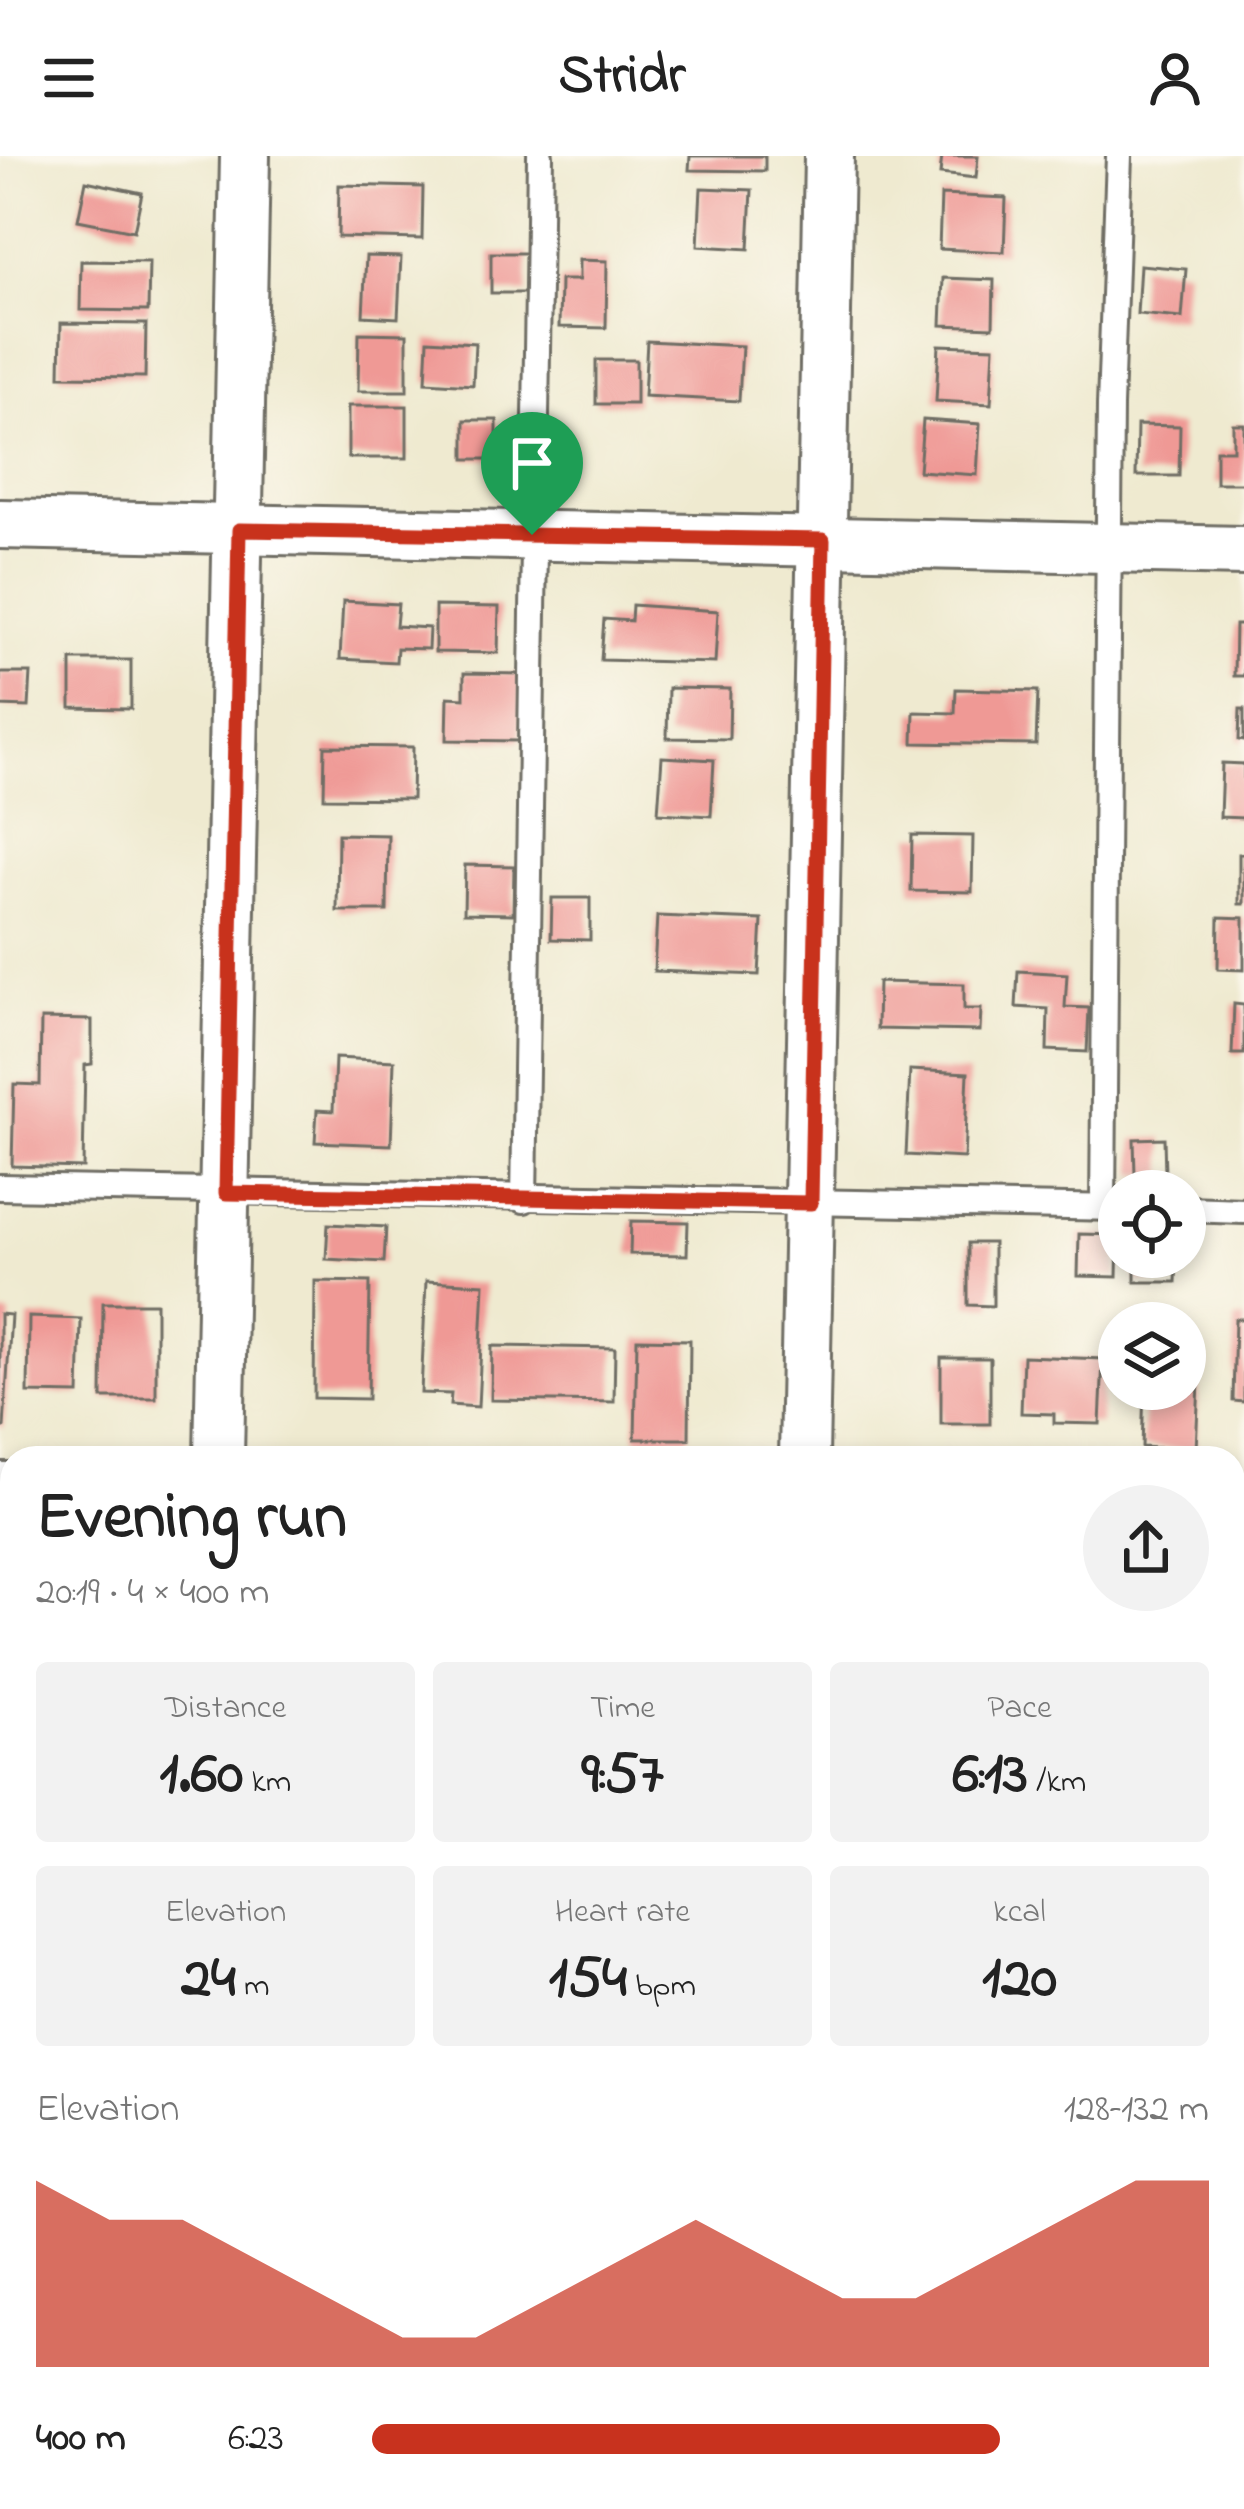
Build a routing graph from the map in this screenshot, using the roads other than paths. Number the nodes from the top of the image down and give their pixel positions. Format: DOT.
graph roads {
  1 [pos="245,156"];
  2 [pos="540,156"];
  3 [pos="829,156"];
  4 [pos="1119,156"];
  5 [pos="0,524"];
  6 [pos="239,530"];
  7 [pos="532,535"];
  8 [pos="823,540"];
  9 [pos="1110,548"];
  10 [pos="1244,551"];
  11 [pos="1111,1170"];
  12 [pos="0,1187"];
  13 [pos="226,1193"];
  14 [pos="524,1199"];
  15 [pos="811,1203"];
  16 [pos="1098,1208"];
  17 [pos="1206,1209"];
  18 [pos="1244,1210"];
  19 [pos="219,1446"];
  20 [pos="804,1446"];
  1 -- 6 [label="street"];
  2 -- 7 [label="lane"];
  3 -- 8 [label="street"];
  4 -- 9 [label="lane"];
  5 -- 6 [label="street"];
  6 -- 7 [label="street"];
  6 -- 13 [label="street"];
  7 -- 8 [label="street"];
  7 -- 14 [label="lane"];
  8 -- 9 [label="street"];
  8 -- 15 [label="street"];
  9 -- 10 [label="street"];
  9 -- 11 [label="lane"];
  12 -- 13 [label="lane"];
  13 -- 14 [label="lane"];
  13 -- 19 [label="street"];
  14 -- 15 [label="lane"];
  15 -- 16 [label="lane"];
  15 -- 20 [label="street"];
  17 -- 18 [label="lane"];
}
